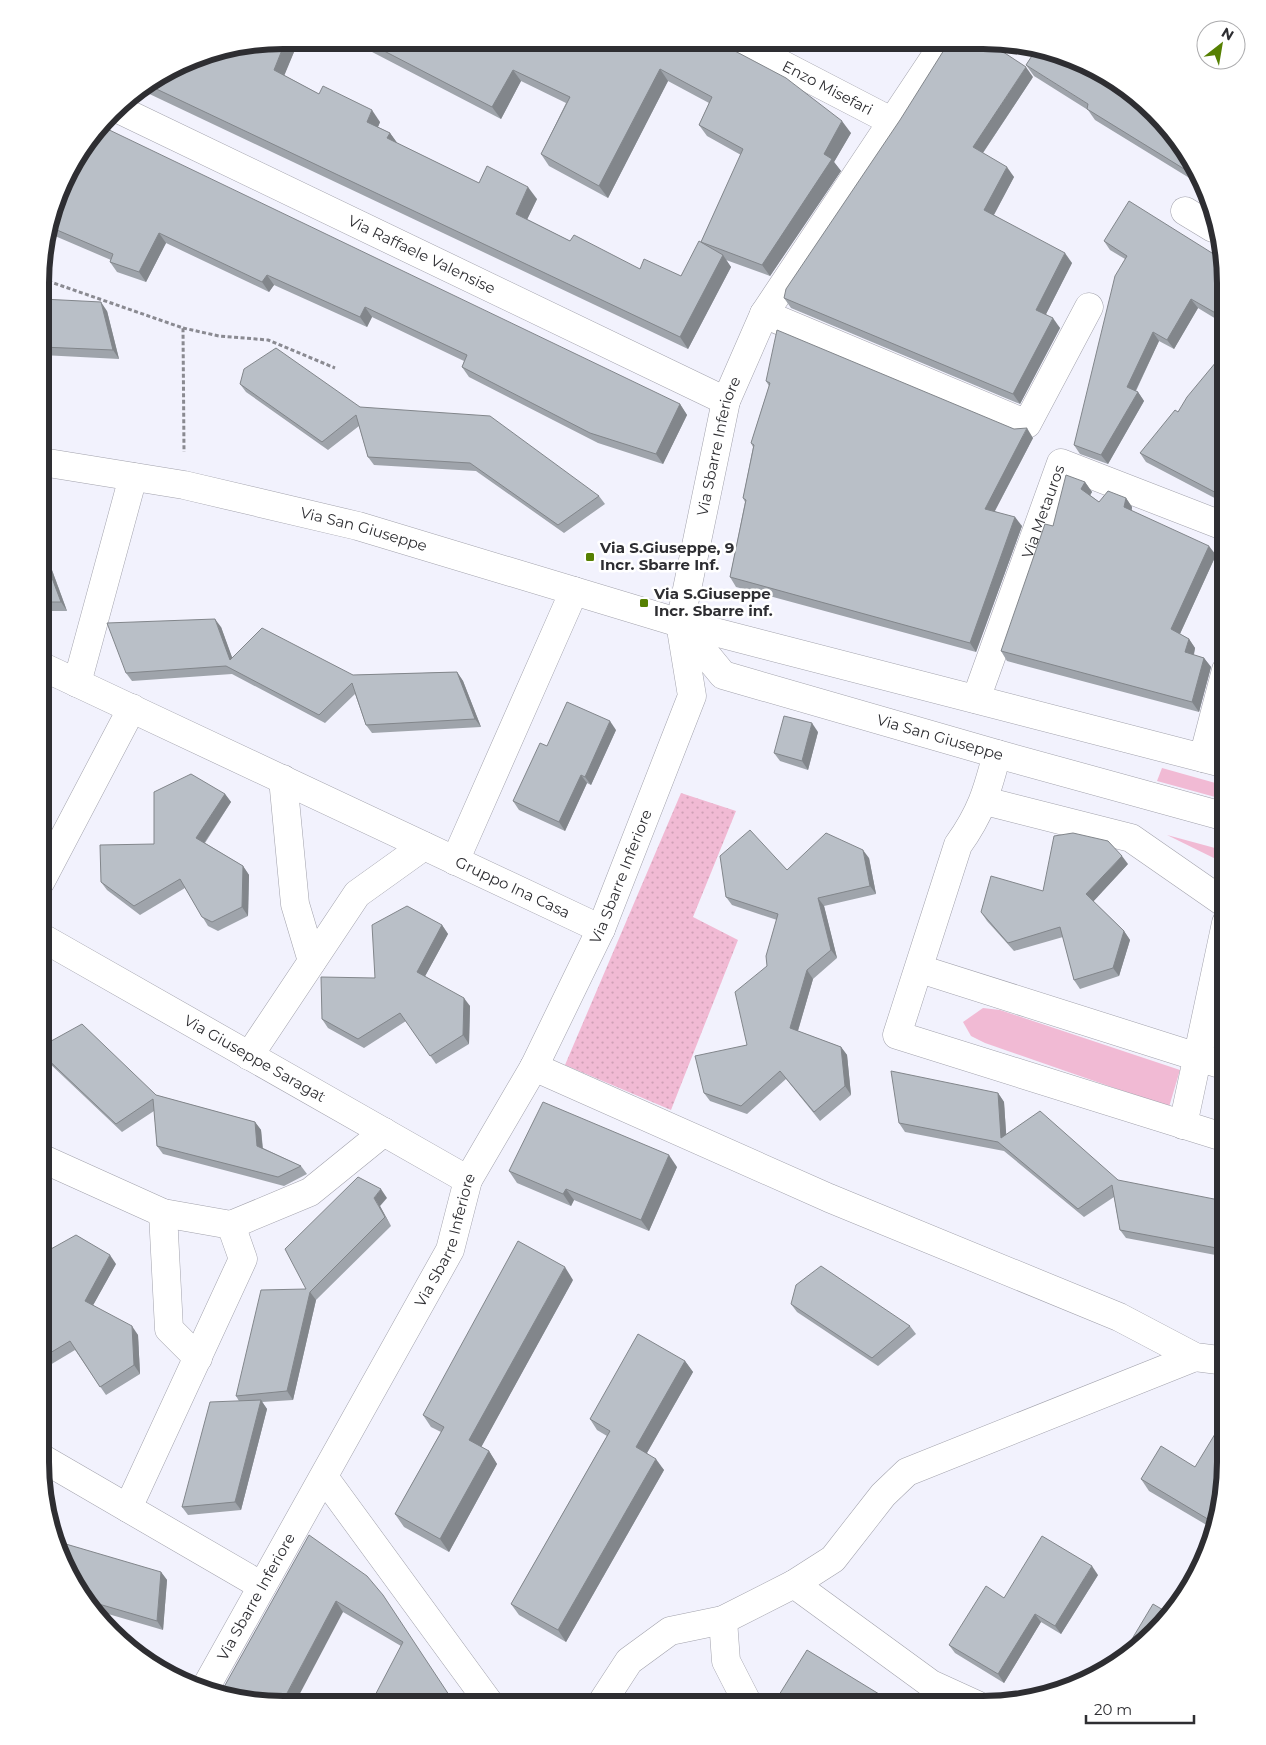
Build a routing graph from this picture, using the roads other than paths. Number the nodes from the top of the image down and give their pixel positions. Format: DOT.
graph roads {
  1 [pos="752,49"];
  2 [pos="940,49"];
  3 [pos="123,111"];
  4 [pos="893,122"];
  5 [pos="1185,211"];
  6 [pos="1210,226"];
  7 [pos="1089,307"];
  8 [pos="764,314"];
  9 [pos="726,401"];
  10 [pos="49,463"];
  11 [pos="133,477"];
  12 [pos="1217,524"];
  13 [pos="574,591"];
  14 [pos="680,622"];
  15 [pos="49,670"];
  16 [pos="77,683"];
  17 [pos="976,699"];
  18 [pos="132,708"];
  19 [pos="1217,738"];
  20 [pos="997,754"];
  21 [pos="1214,761"];
  22 [pos="283,779"];
  23 [pos="985,801"];
  24 [pos="1217,815"];
  25 [pos="424,846"];
  26 [pos="455,861"];
  27 [pos="49,866"];
  28 [pos="1217,898"];
  29 [pos="601,929"];
  30 [pos="49,942"];
  31 [pos="1217,960"];
  32 [pos="312,961"];
  33 [pos="920,969"];
  34 [pos="249,1056"];
  35 [pos="1199,1056"];
  36 [pos="1217,1063"];
  37 [pos="534,1067"];
  38 [pos="1183,1124"];
  39 [pos="384,1132"];
  40 [pos="1217,1135"];
  41 [pos="49,1162"];
  42 [pos="468,1180"];
  43 [pos="163,1213"];
  44 [pos="231,1225"];
  45 [pos="1195,1357"];
  46 [pos="198,1358"];
  47 [pos="1217,1360"];
  48 [pos="49,1462"];
  49 [pos="324,1476"];
  50 [pos="128,1508"];
  51 [pos="794,1584"];
  52 [pos="262,1586"];
  53 [pos="723,1620"];
  54 [pos="207,1684"];
  55 [pos="484,1696"];
  56 [pos="606,1696"];
  57 [pos="744,1696"];
  58 [pos="958,1696"];
  1 -- 4 [label="street, Enzo Misefari"];
  2 -- 4 [label="street, Via Sbarre Inferiore"];
  3 -- 9 [label="street, Via Raffaele Valensise"];
  4 -- 8 [label="street, Via Sbarre Inferiore"];
  5 -- 6 [label="street"];
  7 -- 8 [label="street"];
  8 -- 9 [label="street, Via Sbarre Inferiore"];
  9 -- 14 [label="street, Via Sbarre Inferiore"];
  10 -- 11 [label="street, Via San Giuseppe"];
  11 -- 13 [label="street, Via San Giuseppe"];
  11 -- 16 [label="street"];
  12 -- 17 [label="street, Via Metauros"];
  13 -- 14 [label="street, Via San Giuseppe"];
  13 -- 26 [label="street"];
  14 -- 17 [label="street, Via San Giuseppe"];
  14 -- 20 [label="street, Via San Giuseppe"];
  14 -- 29 [label="street, Via Sbarre Inferiore"];
  15 -- 16 [label="street, Gruppo Ina Casa"];
  16 -- 18 [label="street, Gruppo Ina Casa"];
  17 -- 21 [label="street, Via San Giuseppe"];
  18 -- 22 [label="street, Gruppo Ina Casa"];
  18 -- 27 [label="street"];
  19 -- 21 [label="street"];
  20 -- 23 [label="street"];
  20 -- 24 [label="street, Via San Giuseppe"];
  22 -- 25 [label="street, Gruppo Ina Casa"];
  22 -- 32 [label="street"];
  23 -- 28 [label="street"];
  23 -- 33 [label="street"];
  25 -- 26 [label="street, Gruppo Ina Casa"];
  25 -- 32 [label="street"];
  26 -- 29 [label="street, Gruppo Ina Casa"];
  29 -- 37 [label="street, Via Sbarre Inferiore"];
  30 -- 34 [label="street, Via Giuseppe Saragat"];
  31 -- 35 [label="street"];
  32 -- 34 [label="street"];
  33 -- 35 [label="street"];
  33 -- 38 [label="street"];
  34 -- 39 [label="street, Via Giuseppe Saragat"];
  35 -- 36 [label="street"];
  35 -- 38 [label="street"];
  37 -- 42 [label="street, Via Sbarre Inferiore"];
  37 -- 45 [label="street"];
  38 -- 40 [label="street"];
  39 -- 42 [label="street, Via Giuseppe Saragat"];
  39 -- 44 [label="street"];
  41 -- 43 [label="street"];
  42 -- 49 [label="street, Via Sbarre Inferiore"];
  43 -- 44 [label="street"];
  43 -- 46 [label="street"];
  44 -- 46 [label="street"];
  45 -- 47 [label="street"];
  45 -- 51 [label="street"];
  46 -- 50 [label="street"];
  48 -- 50 [label="street"];
  49 -- 52 [label="street, Via Sbarre Inferiore"];
  49 -- 55 [label="street"];
  50 -- 52 [label="street"];
  51 -- 53 [label="street"];
  51 -- 58 [label="street"];
  52 -- 54 [label="street, Via Sbarre Inferiore"];
  53 -- 56 [label="street"];
  53 -- 57 [label="street"];
}
